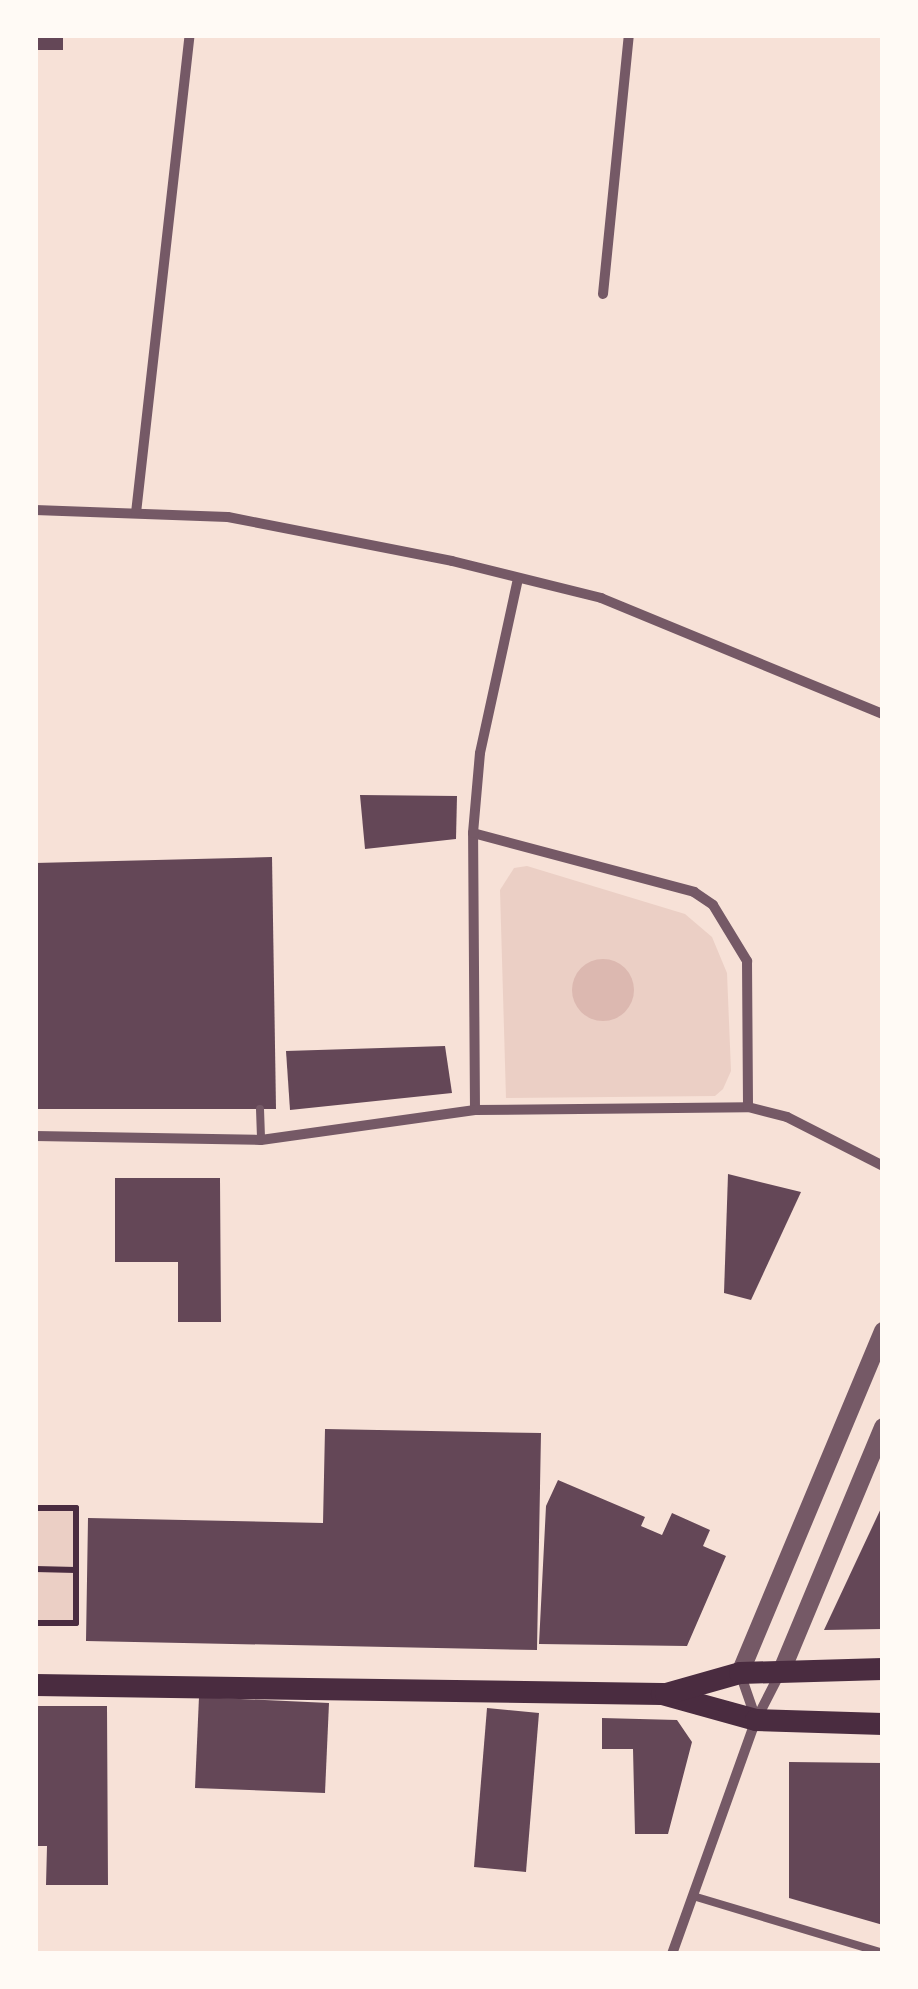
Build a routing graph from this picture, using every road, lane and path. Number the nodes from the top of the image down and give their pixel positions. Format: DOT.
graph roads {
  1 [pos="190,35"];
  2 [pos="629,35"];
  3 [pos="603,294"];
  4 [pos="35,510"];
  5 [pos="136,513"];
  6 [pos="518,578"];
  7 [pos="883,714"];
  8 [pos="473,833"];
  9 [pos="748,1107"];
  10 [pos="260,1109"];
  11 [pos="474,1110"];
  12 [pos="35,1136"];
  13 [pos="261,1140"];
  14 [pos="883,1166"];
  15 [pos="883,1331"];
  16 [pos="883,1426"];
  17 [pos="35,1508"];
  18 [pos="35,1569"];
  19 [pos="76,1570"];
  20 [pos="35,1623"];
  21 [pos="782,1670"];
  22 [pos="883,1670"];
  23 [pos="740,1674"];
  24 [pos="35,1684"];
  25 [pos="662,1694"];
  26 [pos="756,1720"];
  27 [pos="883,1724"];
  28 [pos="693,1896"];
  29 [pos="883,1953"];
  30 [pos="672,1954"];
  1 -- 5 [label="street"];
  2 -- 3 [label="street"];
  4 -- 5 [label="street"];
  5 -- 6 [label="street"];
  6 -- 7 [label="street"];
  6 -- 8 [label="street"];
  8 -- 9 [label="street"];
  8 -- 11 [label="street"];
  9 -- 11 [label="street"];
  9 -- 14 [label="street"];
  10 -- 13 [label="lane"];
  11 -- 13 [label="street"];
  12 -- 13 [label="street"];
  15 -- 23 [label="street"];
  16 -- 21 [label="street"];
  17 -- 19 [label="path"];
  18 -- 19 [label="path"];
  19 -- 20 [label="path"];
  21 -- 22 [label="main road"];
  21 -- 23 [label="main road"];
  21 -- 26 [label="street"];
  23 -- 25 [label="main road"];
  23 -- 26 [label="street"];
  24 -- 25 [label="main road"];
  25 -- 26 [label="main road"];
  26 -- 27 [label="main road"];
  26 -- 28 [label="street"];
  28 -- 29 [label="lane"];
  28 -- 30 [label="street"];
}
